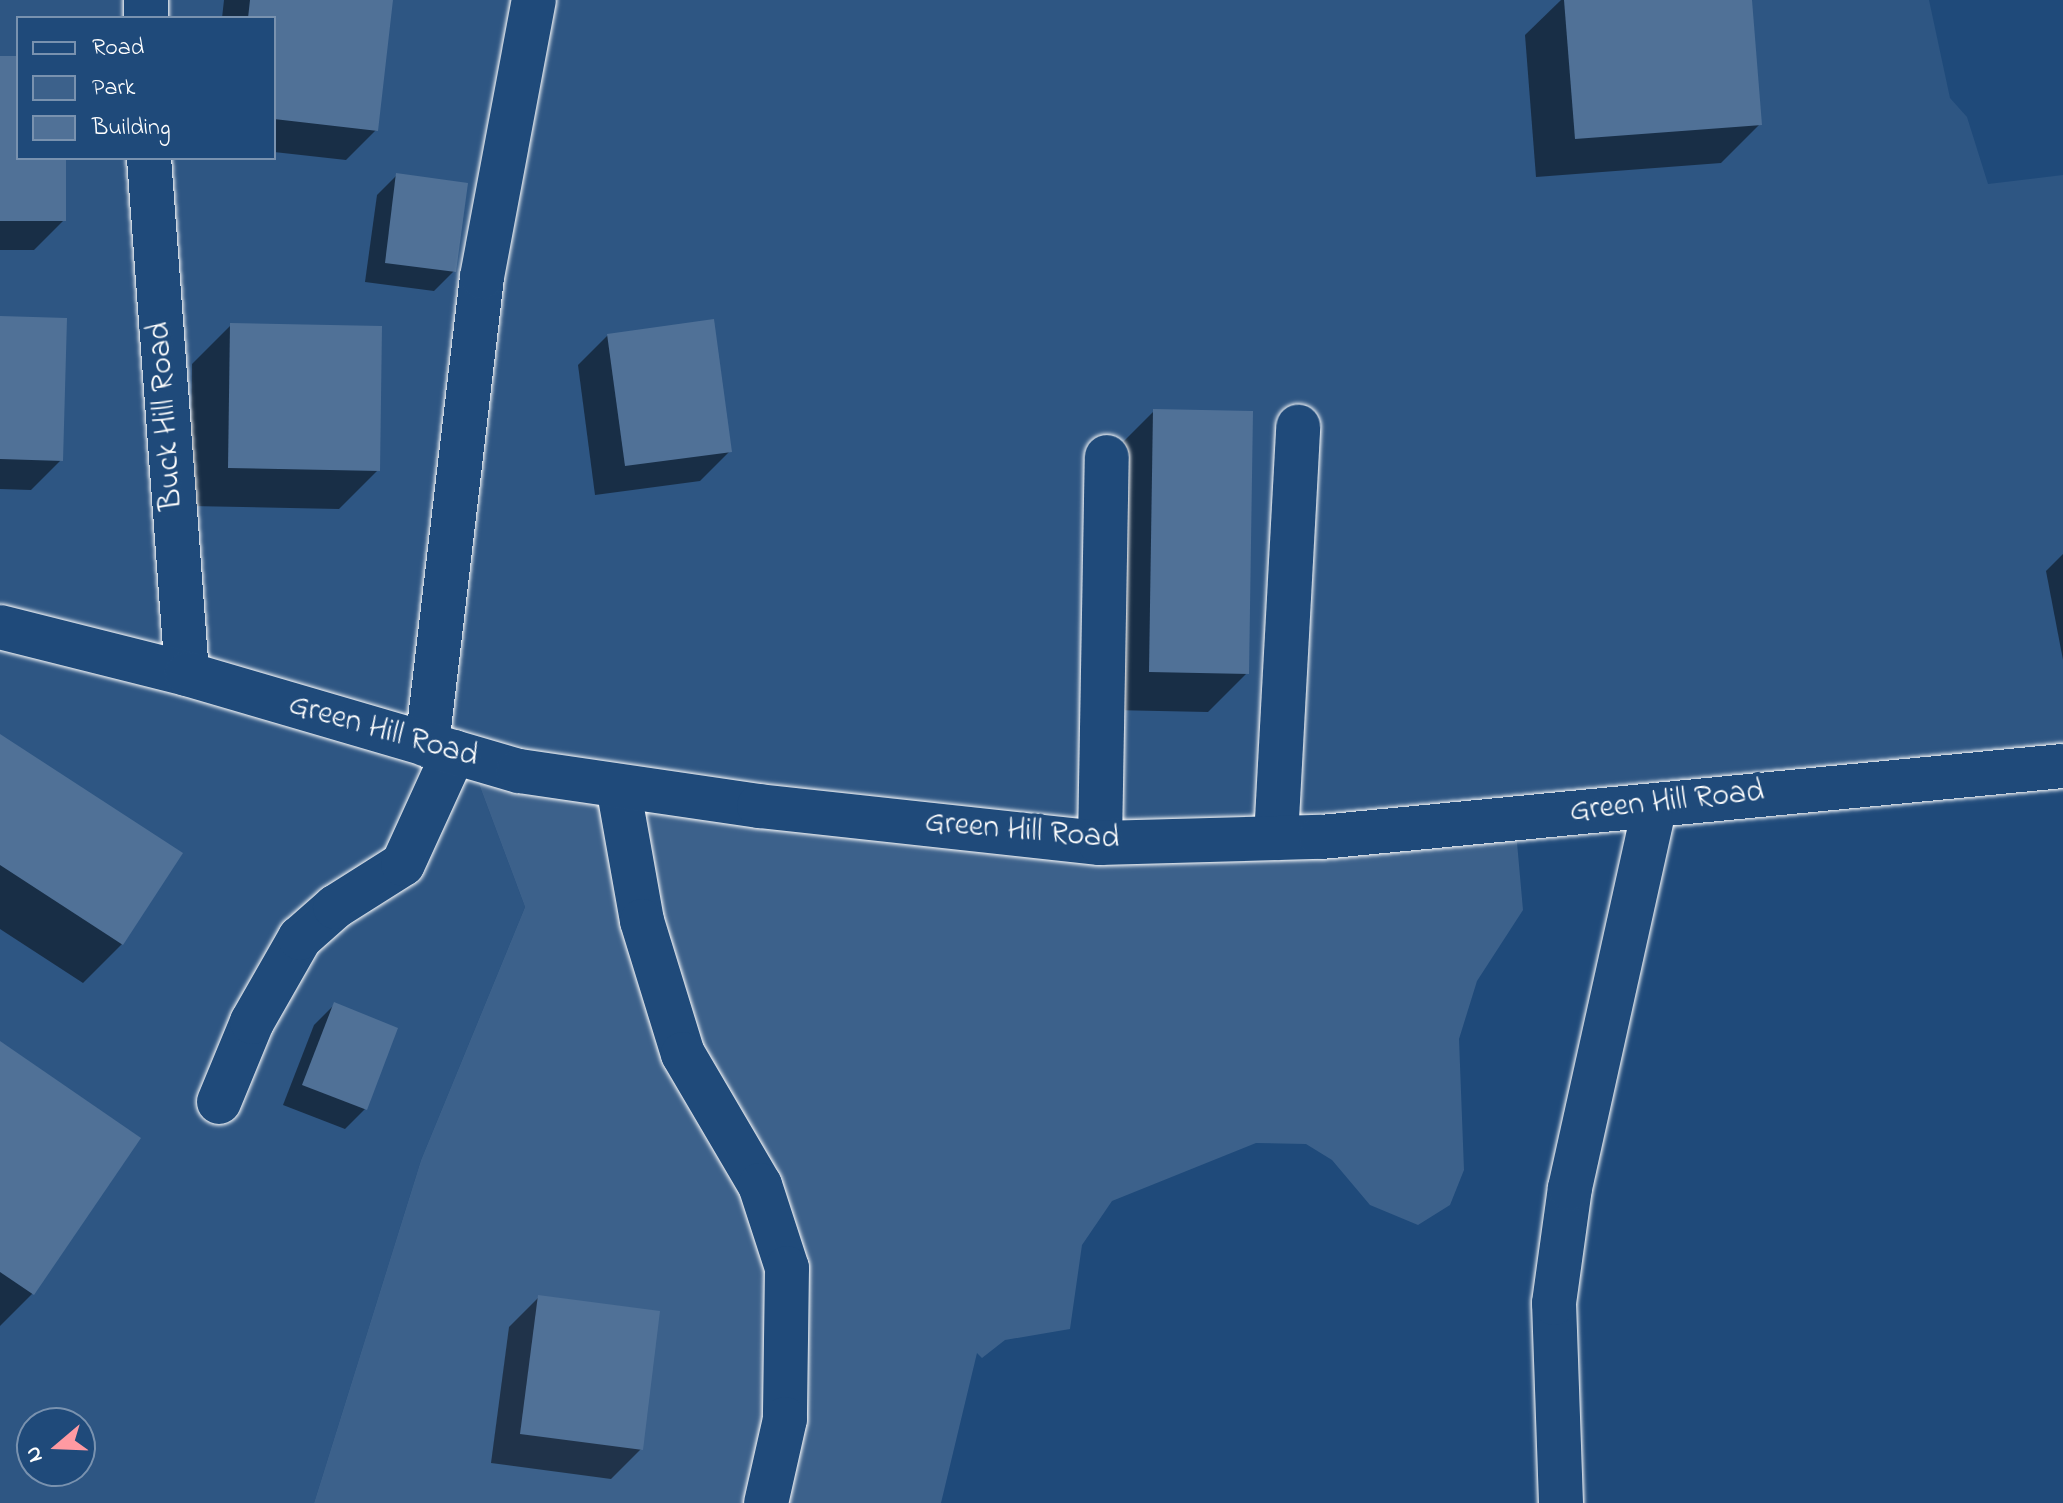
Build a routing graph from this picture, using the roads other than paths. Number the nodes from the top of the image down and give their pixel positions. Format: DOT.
graph roads {
  1 [pos="534,0"];
  2 [pos="149,160"];
  3 [pos="1298,427"];
  4 [pos="1107,457"];
  5 [pos="0,627"];
  6 [pos="187,674"];
  7 [pos="441,748"];
  8 [pos="2063,766"];
  9 [pos="618,786"];
  10 [pos="1655,805"];
  11 [pos="1276,838"];
  12 [pos="1100,843"];
  13 [pos="219,1102"];
  14 [pos="766,1503"];
  15 [pos="1561,1503"];
  1 -- 7 [label="main road"];
  2 -- 6 [label="main road, Buck Hill Road"];
  3 -- 11 [label="main road"];
  4 -- 12 [label="main road"];
  5 -- 6 [label="main road, Green Hill Road"];
  6 -- 7 [label="main road, Green Hill Road"];
  7 -- 9 [label="main road, Green Hill Road"];
  7 -- 13 [label="main road"];
  8 -- 10 [label="main road, Green Hill Road"];
  9 -- 12 [label="main road, Green Hill Road"];
  9 -- 14 [label="main road"];
  10 -- 11 [label="main road, Green Hill Road"];
  10 -- 15 [label="main road"];
  11 -- 12 [label="main road, Green Hill Road"];
}
